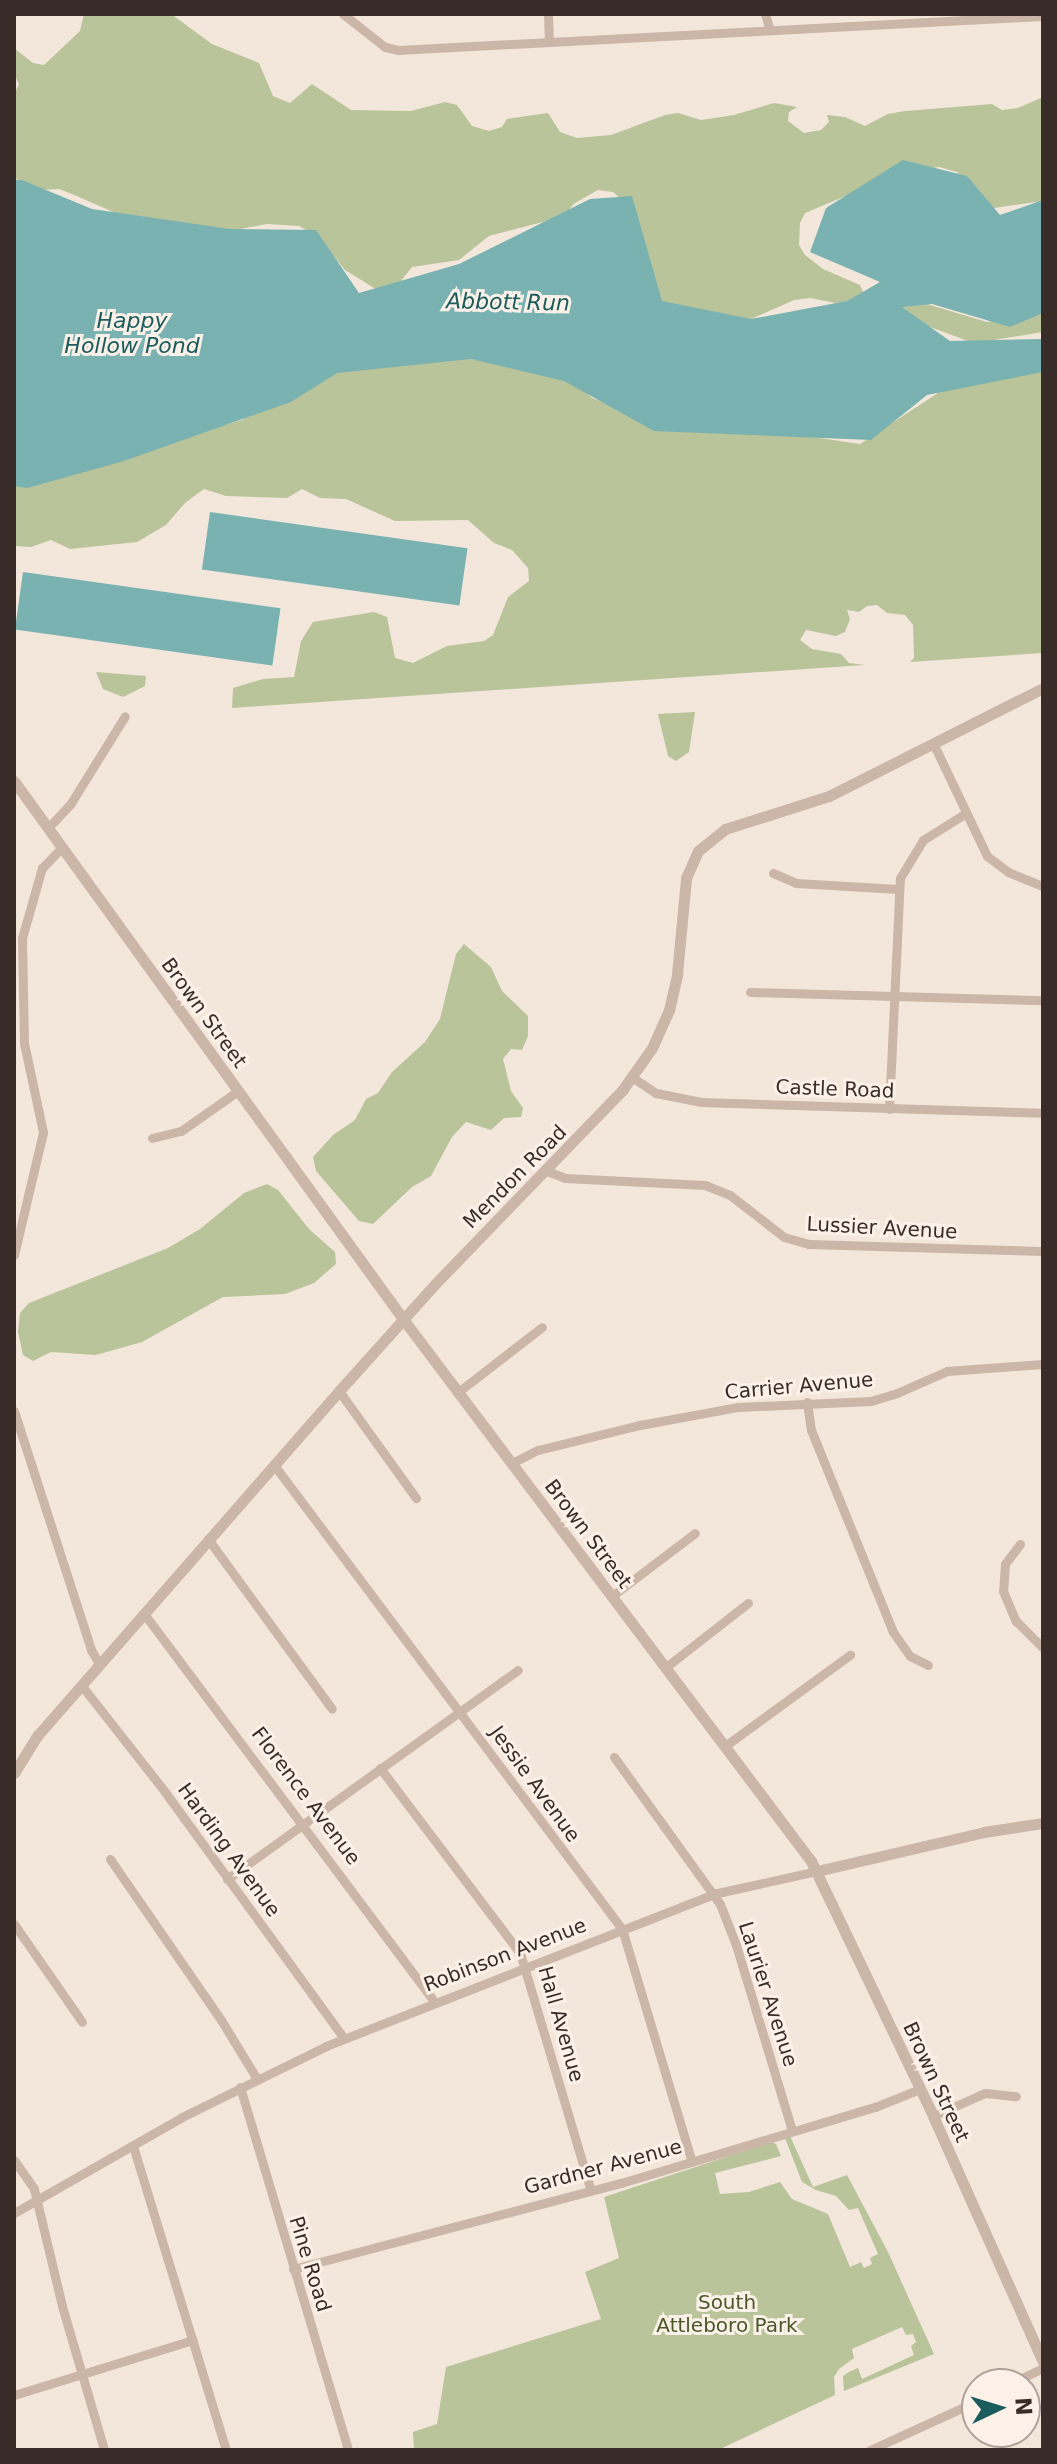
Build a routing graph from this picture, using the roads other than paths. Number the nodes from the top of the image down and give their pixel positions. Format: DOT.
graph roads {
  1 [pos="343,14"];
  2 [pos="548,14"];
  3 [pos="765,14"];
  4 [pos="886,14"];
  5 [pos="1011,16"];
  6 [pos="1043,16"];
  7 [pos="890,26"];
  8 [pos="770,30"];
  9 [pos="549,42"];
  10 [pos="1043,688"];
  11 [pos="125,716"];
  12 [pos="934,745"];
  13 [pos="14,781"];
  14 [pos="966,813"];
  15 [pos="48,828"];
  16 [pos="62,847"];
  17 [pos="773,873"];
  18 [pos="1043,886"];
  19 [pos="898,889"];
  20 [pos="750,992"];
  21 [pos="894,997"];
  22 [pos="1043,1000"];
  23 [pos="632,1077"];
  24 [pos="238,1091"];
  25 [pos="889,1109"];
  26 [pos="1043,1113"];
  27 [pos="152,1138"];
  28 [pos="547,1171"];
  29 [pos="15,1250"];
  30 [pos="1043,1251"];
  31 [pos="403,1319"];
  32 [pos="542,1327"];
  33 [pos="1043,1364"];
  34 [pos="339,1391"];
  35 [pos="458,1392"];
  36 [pos="807,1402"];
  37 [pos="14,1411"];
  38 [pos="512,1463"];
  39 [pos="274,1465"];
  40 [pos="416,1498"];
  41 [pos="695,1533"];
  42 [pos="208,1539"];
  43 [pos="1020,1544"];
  44 [pos="612,1596"];
  45 [pos="748,1603"];
  46 [pos="145,1615"];
  47 [pos="1043,1648"];
  48 [pos="850,1655"];
  49 [pos="100,1665"];
  50 [pos="928,1665"];
  51 [pos="666,1667"];
  52 [pos="518,1670"];
  53 [pos="82,1686"];
  54 [pos="332,1709"];
  55 [pos="458,1710"];
  56 [pos="725,1746"];
  57 [pos="614,1757"];
  58 [pos="380,1768"];
  59 [pos="14,1773"];
  60 [pos="1043,1823"];
  61 [pos="305,1825"];
  62 [pos="110,1859"];
  63 [pos="817,1871"];
  64 [pos="227,1879"];
  65 [pos="713,1894"];
  66 [pos="14,1924"];
  67 [pos="622,1929"];
  68 [pos="525,1966"];
  69 [pos="435,2002"];
  70 [pos="82,2022"];
  71 [pos="344,2038"];
  72 [pos="257,2079"];
  73 [pos="240,2087"];
  74 [pos="920,2089"];
  75 [pos="1016,2096"];
  76 [pos="933,2116"];
  77 [pos="792,2131"];
  78 [pos="133,2146"];
  79 [pos="14,2160"];
  80 [pos="692,2162"];
  81 [pos="591,2191"];
  82 [pos="36,2200"];
  83 [pos="14,2213"];
  84 [pos="293,2269"];
  85 [pos="193,2340"];
  86 [pos="1043,2365"];
  87 [pos="82,2375"];
  88 [pos="14,2395"];
  89 [pos="961,2408"];
  90 [pos="104,2450"];
  91 [pos="226,2450"];
  92 [pos="348,2450"];
  93 [pos="870,2450"];
  1 -- 9 [label="street"];
  2 -- 9 [label="street"];
  3 -- 8 [label="street"];
  4 -- 7 [label="street"];
  5 -- 6 [label="street"];
  5 -- 7 [label="street"];
  7 -- 8 [label="street"];
  8 -- 9 [label="street"];
  10 -- 12 [label="street, Mendon Road"];
  11 -- 15 [label="street"];
  12 -- 14 [label="street"];
  12 -- 23 [label="street, Mendon Road"];
  13 -- 15 [label="street, Brown Street"];
  14 -- 18 [label="street"];
  14 -- 19 [label="street"];
  15 -- 16 [label="street, Brown Street"];
  16 -- 24 [label="street, Brown Street"];
  16 -- 29 [label="street"];
  17 -- 19 [label="street"];
  19 -- 21 [label="street"];
  20 -- 21 [label="street"];
  21 -- 22 [label="street"];
  21 -- 25 [label="street"];
  23 -- 25 [label="street, Castle Road"];
  23 -- 28 [label="street, Mendon Road"];
  24 -- 27 [label="street"];
  24 -- 31 [label="street, Brown Street"];
  25 -- 26 [label="street, Castle Road"];
  28 -- 30 [label="street, Lussier Avenue"];
  28 -- 31 [label="street, Mendon Road"];
  31 -- 34 [label="street, Mendon Road"];
  31 -- 35 [label="street, Brown Street"];
  32 -- 35 [label="street"];
  33 -- 36 [label="street, Carrier Avenue"];
  34 -- 39 [label="street, Mendon Road"];
  34 -- 40 [label="street"];
  35 -- 38 [label="street, Brown Street"];
  36 -- 38 [label="street, Carrier Avenue"];
  36 -- 50 [label="street"];
  37 -- 49 [label="street"];
  38 -- 44 [label="street, Brown Street"];
  39 -- 42 [label="street, Mendon Road"];
  39 -- 55 [label="street, Jessie Avenue"];
  41 -- 44 [label="street"];
  42 -- 46 [label="street, Mendon Road"];
  42 -- 54 [label="street"];
  43 -- 47 [label="street"];
  44 -- 51 [label="street, Brown Street"];
  45 -- 51 [label="street"];
  46 -- 49 [label="street, Mendon Road"];
  46 -- 61 [label="street, Florence Avenue"];
  48 -- 56 [label="street"];
  49 -- 53 [label="street, Mendon Road"];
  51 -- 56 [label="street, Brown Street"];
  52 -- 55 [label="street"];
  53 -- 59 [label="street, Mendon Road"];
  53 -- 64 [label="street, Harding Avenue"];
  55 -- 58 [label="street"];
  55 -- 67 [label="street, Jessie Avenue"];
  56 -- 63 [label="street, Brown Street"];
  57 -- 65 [label="street, Laurier Avenue"];
  58 -- 61 [label="street"];
  58 -- 68 [label="street, Hall Avenue"];
  60 -- 63 [label="street, Robinson Avenue"];
  61 -- 64 [label="street"];
  61 -- 69 [label="street, Florence Avenue"];
  62 -- 72 [label="street"];
  63 -- 65 [label="street, Robinson Avenue"];
  63 -- 74 [label="street, Brown Street"];
  64 -- 71 [label="street, Harding Avenue"];
  65 -- 67 [label="street, Robinson Avenue"];
  65 -- 77 [label="street, Laurier Avenue"];
  66 -- 70 [label="street"];
  67 -- 68 [label="street, Robinson Avenue"];
  67 -- 80 [label="street, Jessie Avenue"];
  68 -- 69 [label="street, Robinson Avenue"];
  68 -- 81 [label="street, Hall Avenue"];
  69 -- 71 [label="street, Robinson Avenue"];
  71 -- 72 [label="street, Robinson Avenue"];
  72 -- 73 [label="street, Robinson Avenue"];
  73 -- 78 [label="street, Robinson Avenue"];
  73 -- 84 [label="street, Pine Road"];
  74 -- 76 [label="street, Brown Street"];
  74 -- 77 [label="street, Gardner Avenue"];
  75 -- 76 [label="street"];
  76 -- 86 [label="street, Brown Street"];
  77 -- 80 [label="street, Gardner Avenue"];
  78 -- 82 [label="street, Robinson Avenue"];
  78 -- 85 [label="street"];
  79 -- 82 [label="street"];
  80 -- 81 [label="street, Gardner Avenue"];
  81 -- 84 [label="street, Gardner Avenue"];
  82 -- 83 [label="street, Robinson Avenue"];
  82 -- 87 [label="street"];
  84 -- 92 [label="street, Pine Road"];
  85 -- 87 [label="street"];
  85 -- 91 [label="street"];
  87 -- 88 [label="street"];
  87 -- 90 [label="street"];
  89 -- 93 [label="street"];
}
